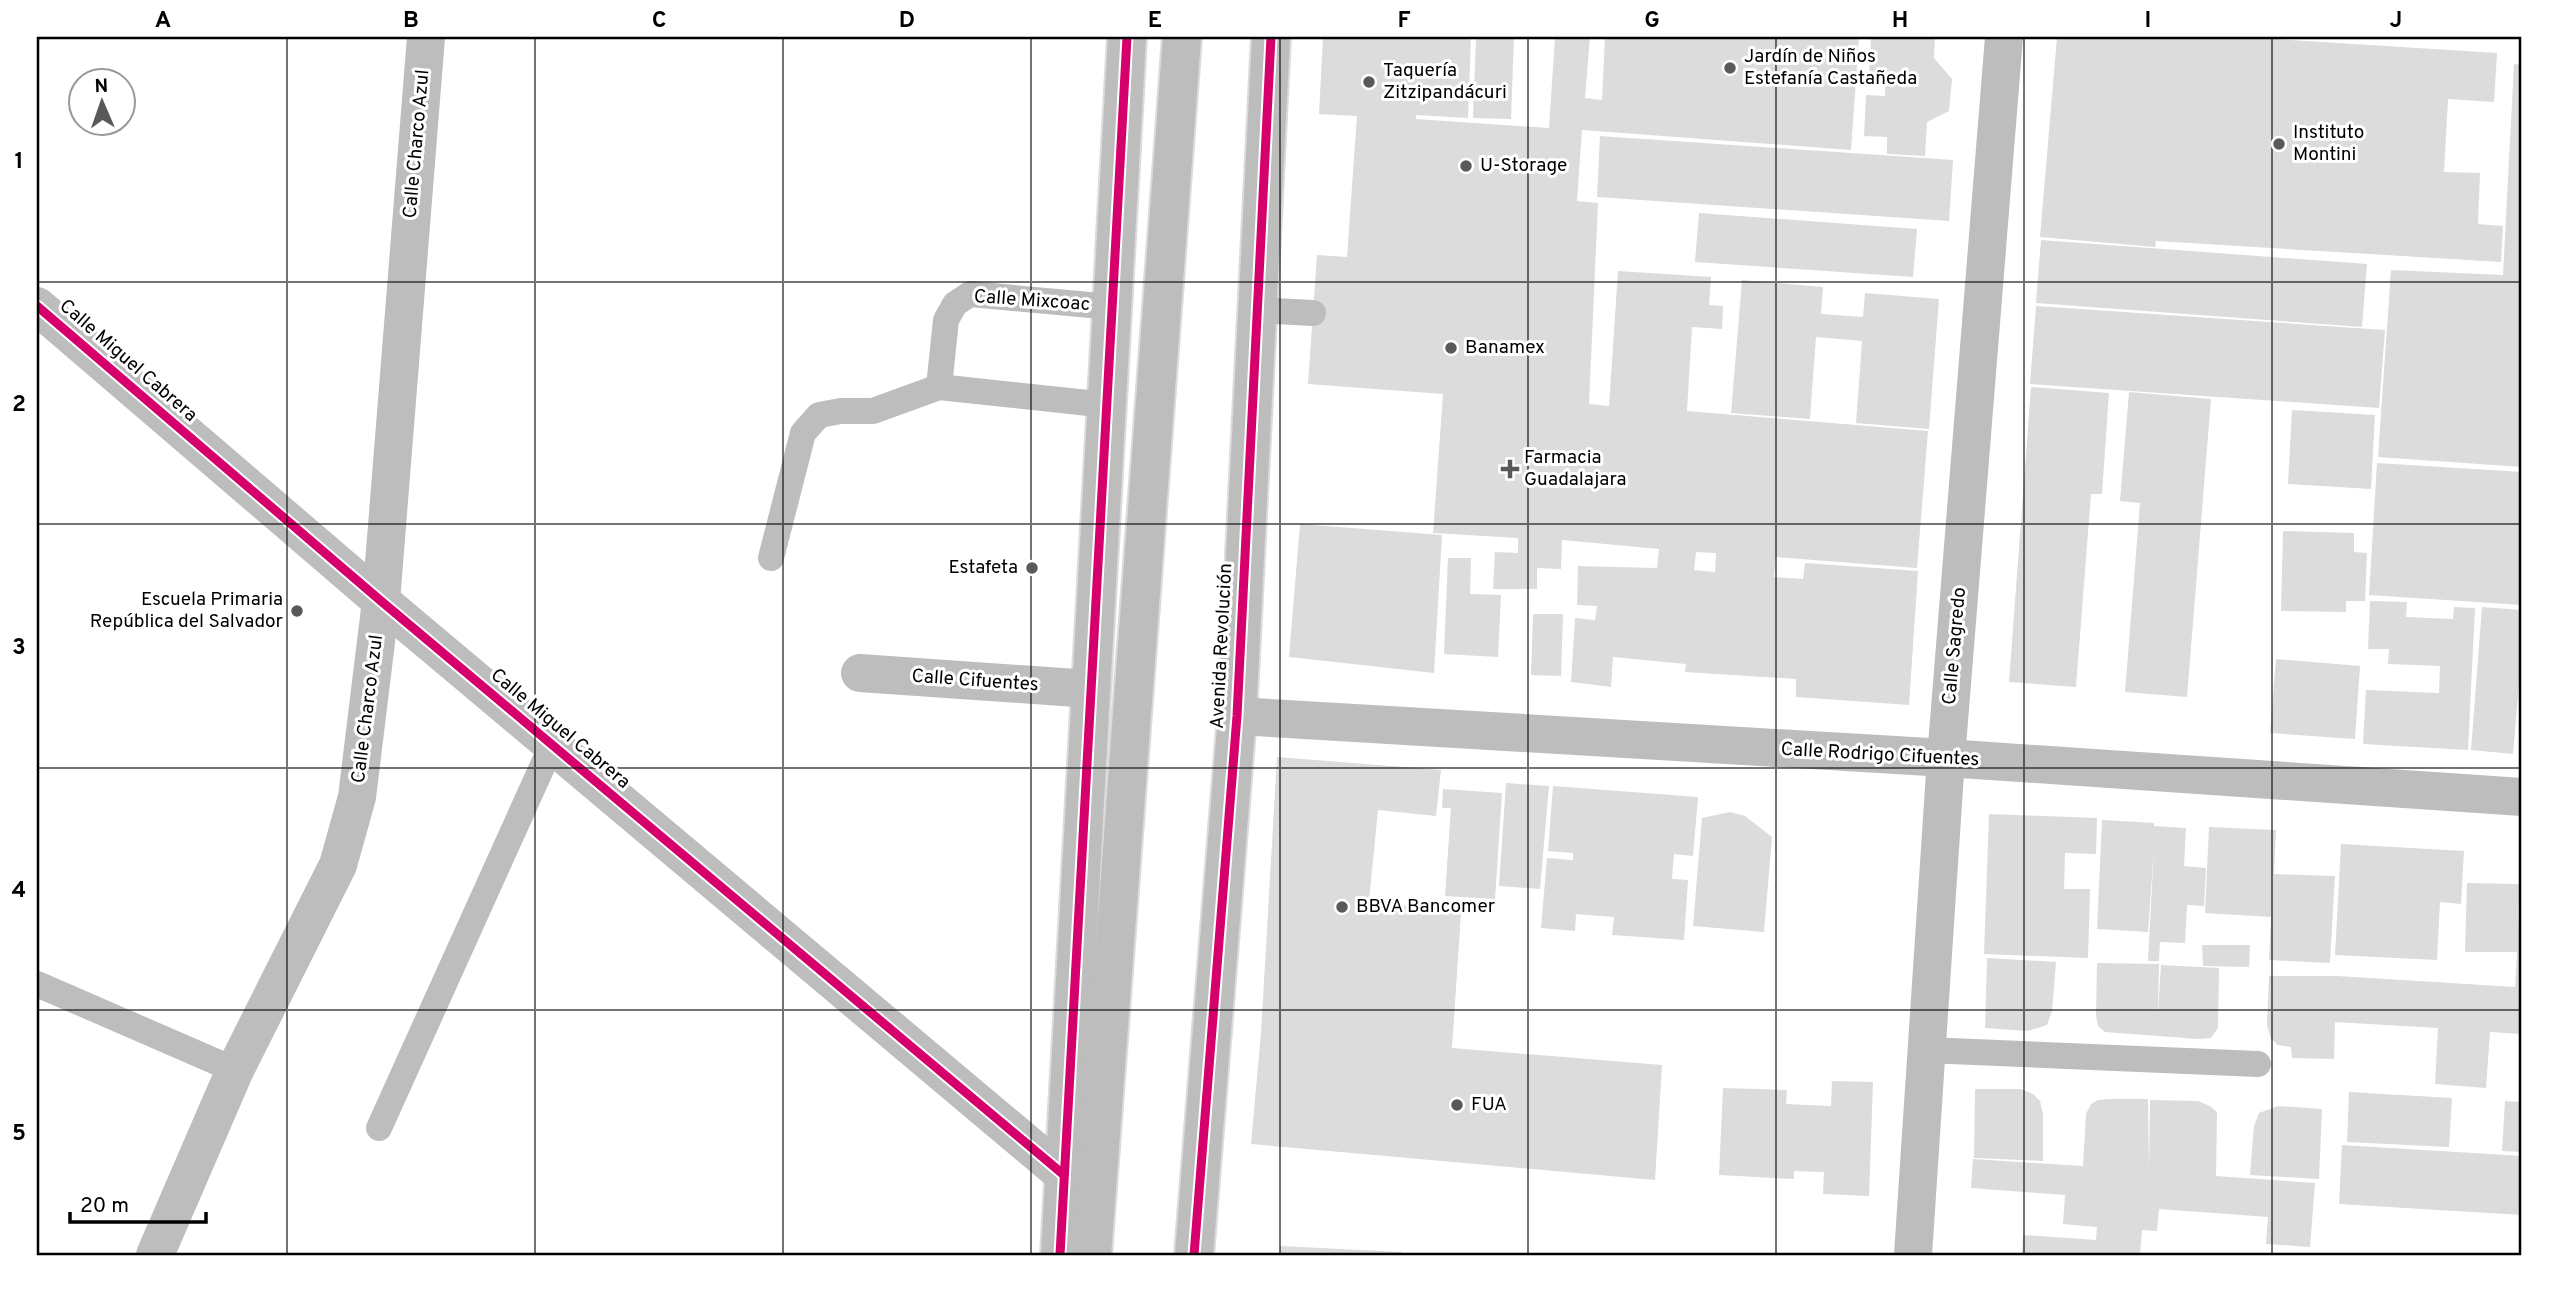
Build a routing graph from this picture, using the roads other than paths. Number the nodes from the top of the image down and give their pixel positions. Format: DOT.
graph roads {
  1 [pos="426,37"];
  2 [pos="1127,37"];
  3 [pos="1182,37"];
  4 [pos="1270,37"];
  5 [pos="2004,37"];
  6 [pos="37,306"];
  7 [pos="1112,307"];
  8 [pos="1257,310"];
  9 [pos="1314,313"];
  10 [pos="939,387"];
  11 [pos="1107,405"];
  12 [pos="771,558"];
  13 [pos="381,601"];
  14 [pos="860,673"];
  15 [pos="1091,689"];
  16 [pos="1237,716"];
  17 [pos="552,745"];
  18 [pos="1946,758"];
  19 [pos="2522,797"];
  20 [pos="37,984"];
  21 [pos="1926,1050"];
  22 [pos="2258,1064"];
  23 [pos="235,1070"];
  24 [pos="379,1129"];
  25 [pos="1064,1175"];
  26 [pos="155,1255"];
  27 [pos="1060,1255"];
  28 [pos="1092,1255"];
  29 [pos="1194,1255"];
  30 [pos="1913,1255"];
  1 -- 13 [label="main road, Calle Charco Azul"];
  2 -- 7 [label="main road"];
  3 -- 28 [label="main road"];
  4 -- 8 [label="main road, Avenida Revolución"];
  5 -- 18 [label="main road, Calle Sagredo"];
  6 -- 13 [label="main road, Calle Miguel Cabrera"];
  7 -- 10 [label="lane, Calle Mixcoac"];
  7 -- 11 [label="main road"];
  8 -- 9 [label="lane"];
  8 -- 16 [label="main road, Avenida Revolución"];
  10 -- 11 [label="lane"];
  10 -- 12 [label="lane"];
  11 -- 15 [label="main road"];
  13 -- 17 [label="main road, Calle Miguel Cabrera"];
  13 -- 23 [label="main road, Calle Charco Azul"];
  14 -- 15 [label="main road, Calle Cifuentes"];
  15 -- 25 [label="main road"];
  16 -- 18 [label="main road, Calle Rodrigo Cifuentes"];
  16 -- 29 [label="main road, Avenida Revolución"];
  17 -- 24 [label="lane"];
  17 -- 25 [label="main road, Calle Miguel Cabrera"];
  18 -- 19 [label="main road, Calle Rodrigo Cifuentes"];
  18 -- 21 [label="main road, Calle Sagredo"];
  20 -- 23 [label="lane"];
  21 -- 22 [label="lane"];
  21 -- 30 [label="main road, Calle Sagredo"];
  23 -- 26 [label="main road, Calle Charco Azul"];
  25 -- 27 [label="main road"];
}
